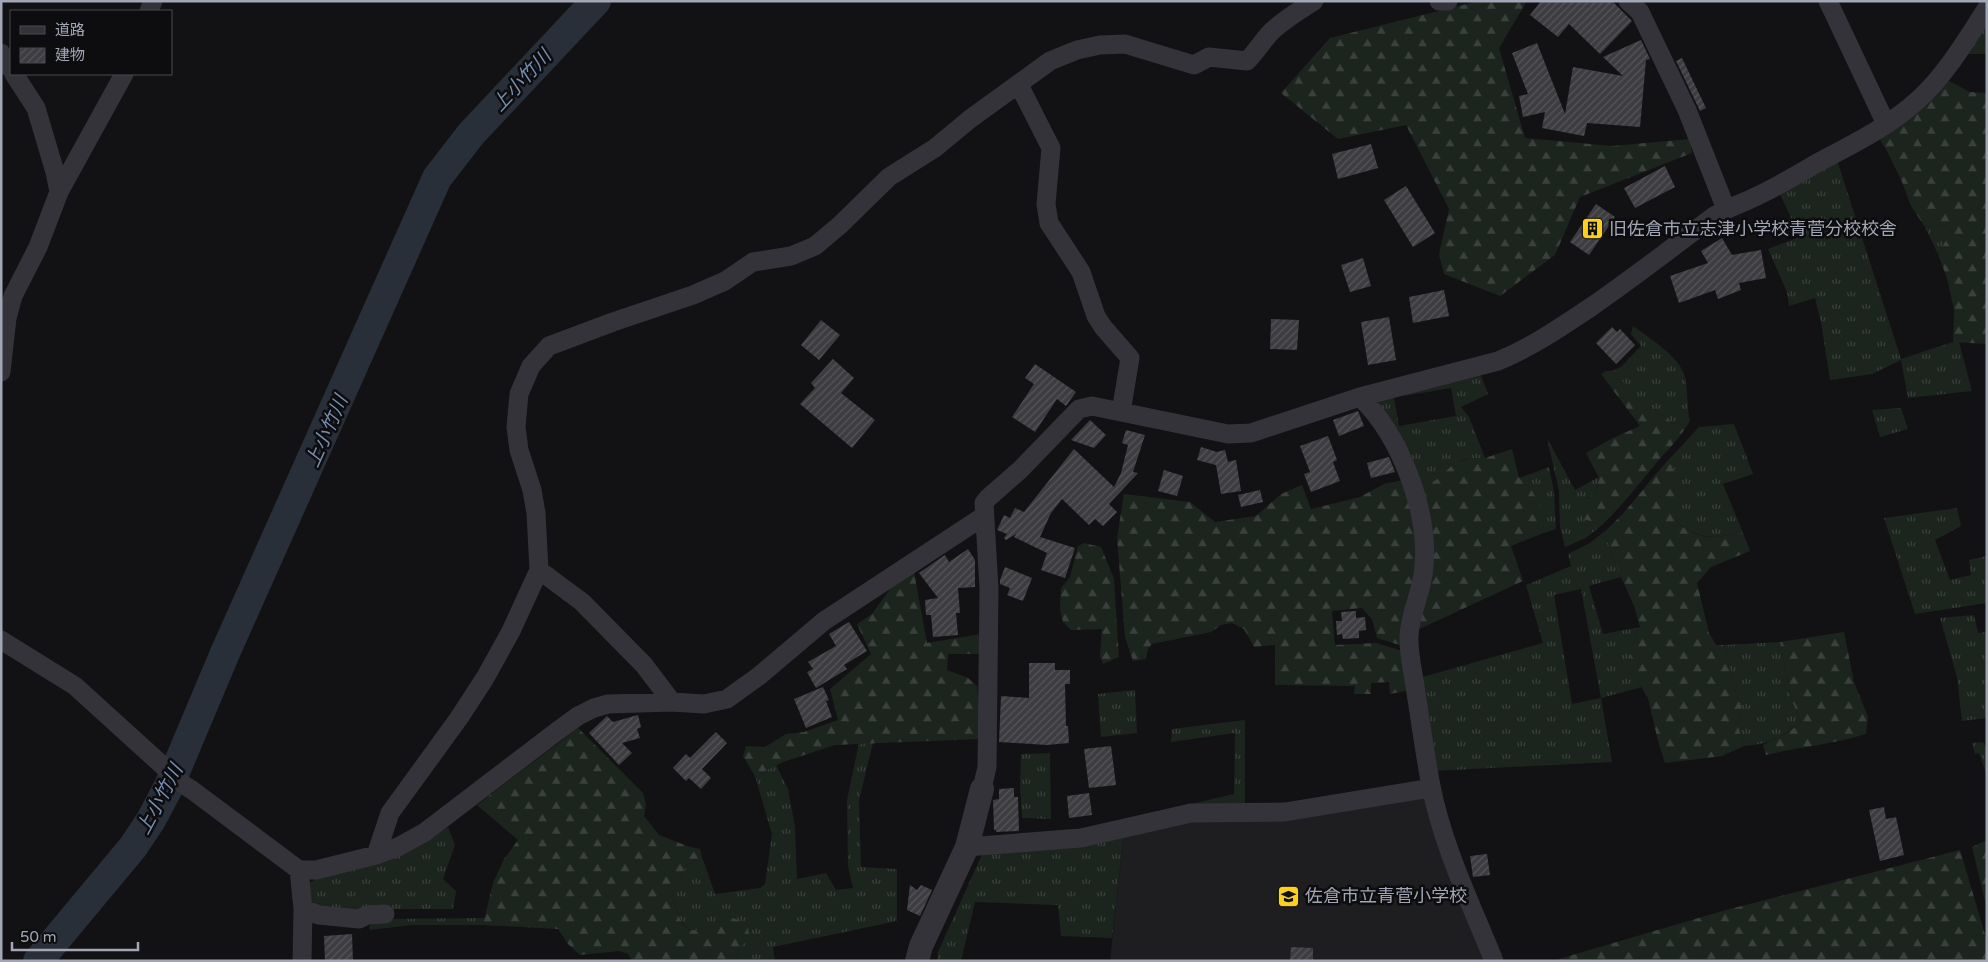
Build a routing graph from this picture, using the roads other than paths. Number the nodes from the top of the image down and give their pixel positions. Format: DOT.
graph roads {
  1 [pos="1314,1"];
  2 [pos="1439,1"];
  3 [pos="1448,1"];
  4 [pos="1628,1"];
  5 [pos="1828,1"];
  6 [pos="1987,8"];
  7 [pos="1,53"];
  8 [pos="10,67"];
  9 [pos="15,75"];
  10 [pos="123,75"];
  11 [pos="1019,85"];
  12 [pos="1886,124"];
  13 [pos="59,192"];
  14 [pos="1726,209"];
  15 [pos="1,372"];
  16 [pos="1360,397"];
  17 [pos="1121,412"];
  18 [pos="984,516"];
  19 [pos="539,570"];
  20 [pos="1,640"];
  21 [pos="672,702"];
  22 [pos="1431,788"];
  23 [pos="982,789"];
  24 [pos="967,847"];
  25 [pos="376,855"];
  26 [pos="299,870"];
  27 [pos="302,909"];
  28 [pos="385,914"];
  29 [pos="302,961"];
  30 [pos="917,961"];
  31 [pos="1494,961"];
  1 -- 11 [label="street"];
  2 -- 3 [label="street"];
  4 -- 14 [label="street"];
  5 -- 12 [label="street"];
  6 -- 12 [label="street"];
  7 -- 8 [label="street"];
  9 -- 13 [label="street"];
  10 -- 13 [label="street"];
  11 -- 17 [label="street"];
  11 -- 19 [label="street"];
  12 -- 14 [label="street"];
  13 -- 15 [label="street"];
  14 -- 16 [label="street"];
  16 -- 17 [label="street"];
  16 -- 22 [label="street"];
  17 -- 18 [label="street"];
  18 -- 21 [label="street"];
  18 -- 23 [label="street"];
  19 -- 21 [label="street"];
  19 -- 25 [label="street"];
  20 -- 26 [label="street"];
  21 -- 25 [label="street"];
  22 -- 24 [label="street"];
  22 -- 31 [label="street"];
  23 -- 24 [label="street"];
  24 -- 30 [label="street"];
  25 -- 26 [label="street"];
  26 -- 27 [label="street"];
  27 -- 28 [label="street"];
  27 -- 29 [label="street"];
}
